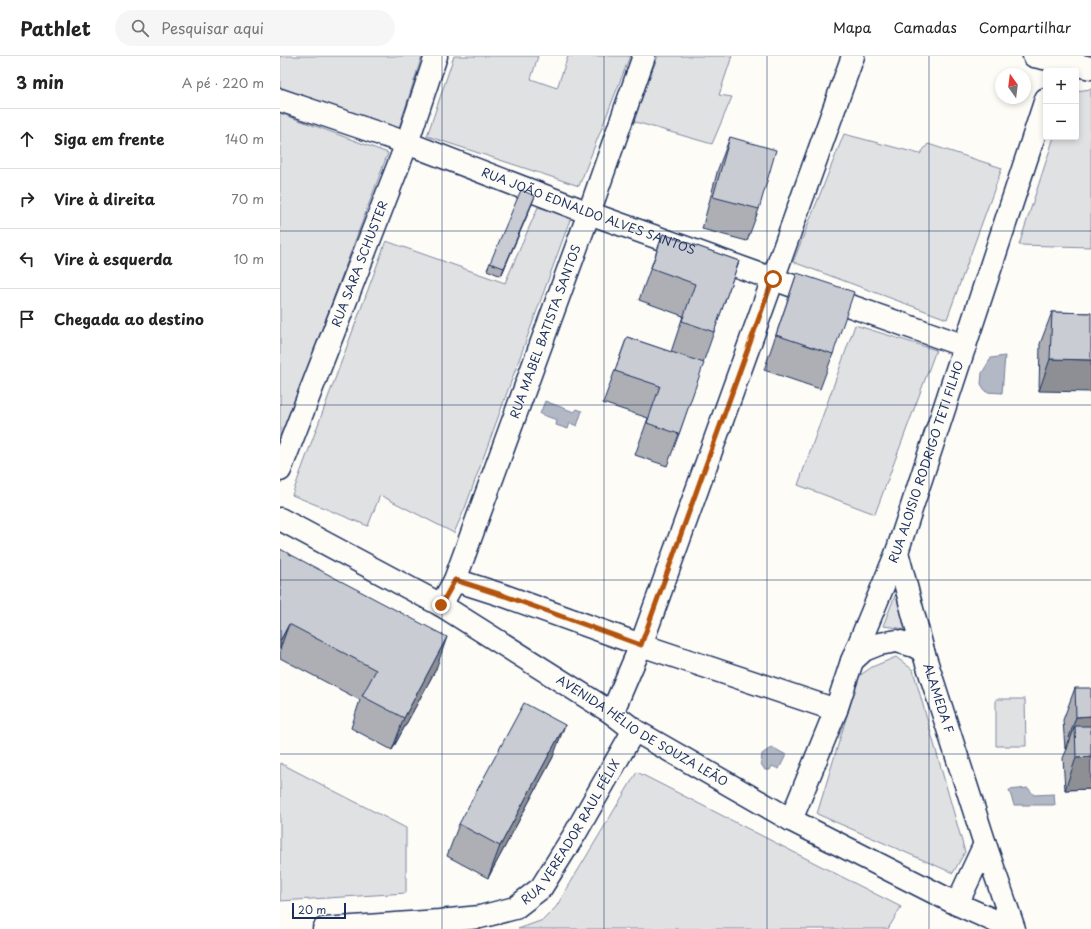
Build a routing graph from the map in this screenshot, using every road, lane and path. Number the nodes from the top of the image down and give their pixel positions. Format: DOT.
graph roads {
  1 [pos="436,56"];
  2 [pos="644,56"];
  3 [pos="853,56"];
  4 [pos="1034,56"];
  5 [pos="1058,63"];
  6 [pos="1091,68"];
  7 [pos="280,100"];
  8 [pos="1044,104"];
  9 [pos="407,143"];
  10 [pos="589,213"];
  11 [pos="773,279"];
  12 [pos="965,346"];
  13 [pos="280,470"];
  14 [pos="280,519"];
  15 [pos="897,552"];
  16 [pos="455,580"];
  17 [pos="441,605"];
  18 [pos="641,645"];
  19 [pos="923,651"];
  20 [pos="852,661"];
  21 [pos="836,710"];
  22 [pos="612,713"];
  23 [pos="634,730"];
  24 [pos="791,820"];
  25 [pos="985,844"];
  26 [pos="956,904"];
  27 [pos="355,928"];
  28 [pos="324,929"];
  29 [pos="1014,929"];
  1 -- 9 [label="street, RUA SARA SCHUSTER"];
  2 -- 10 [label="street, RUA MABEL BATISTA SANTOS"];
  3 -- 11 [label="street"];
  4 -- 5 [label="street"];
  5 -- 6 [label="street"];
  7 -- 9 [label="street, RUA JOÃO EDNALDO ALVES SANTOS"];
  8 -- 12 [label="street, RUA ALOISIO RODRIGO TETI FILHO"];
  9 -- 10 [label="street, RUA JOÃO EDNALDO ALVES SANTOS"];
  9 -- 13 [label="street, RUA SARA SCHUSTER"];
  10 -- 11 [label="street, RUA JOÃO EDNALDO ALVES SANTOS"];
  10 -- 16 [label="street, RUA MABEL BATISTA SANTOS"];
  11 -- 12 [label="street, RUA JOÃO EDNALDO ALVES SANTOS"];
  11 -- 18 [label="street"];
  12 -- 15 [label="street, RUA ALOISIO RODRIGO TETI FILHO"];
  14 -- 17 [label="street, AVENIDA HÉLIO DE SOUZA LEÃO"];
  15 -- 19 [label="street, ALAMEDA F"];
  15 -- 20 [label="street, RUA ALOISIO RODRIGO TETI FILHO"];
  16 -- 17 [label="street, RUA MABEL BATISTA SANTOS"];
  16 -- 18 [label="street"];
  17 -- 22 [label="street, AVENIDA HÉLIO DE SOUZA LEÃO"];
  18 -- 21 [label="street"];
  18 -- 22 [label="street"];
  19 -- 20 [label="street"];
  19 -- 25 [label="street, ALAMEDA F"];
  20 -- 21 [label="street, RUA ALOISIO RODRIGO TETI FILHO"];
  21 -- 24 [label="street, RUA ALOISIO RODRIGO TETI FILHO"];
  22 -- 23 [label="street, AVENIDA HÉLIO DE SOUZA LEÃO"];
  23 -- 24 [label="street, AVENIDA HÉLIO DE SOUZA LEÃO"];
  23 -- 27 [label="street, RUA VEREADOR RAUL FÉLIX"];
  24 -- 26 [label="street, AVENIDA HÉLIO DE SOUZA LEÃO"];
  25 -- 26 [label="street"];
  25 -- 29 [label="street, ALAMEDA F"];
  26 -- 29 [label="street, AVENIDA HÉLIO DE SOUZA LEÃO"];
  27 -- 28 [label="street, RUA VEREADOR RAUL FÉLIX"];
}
